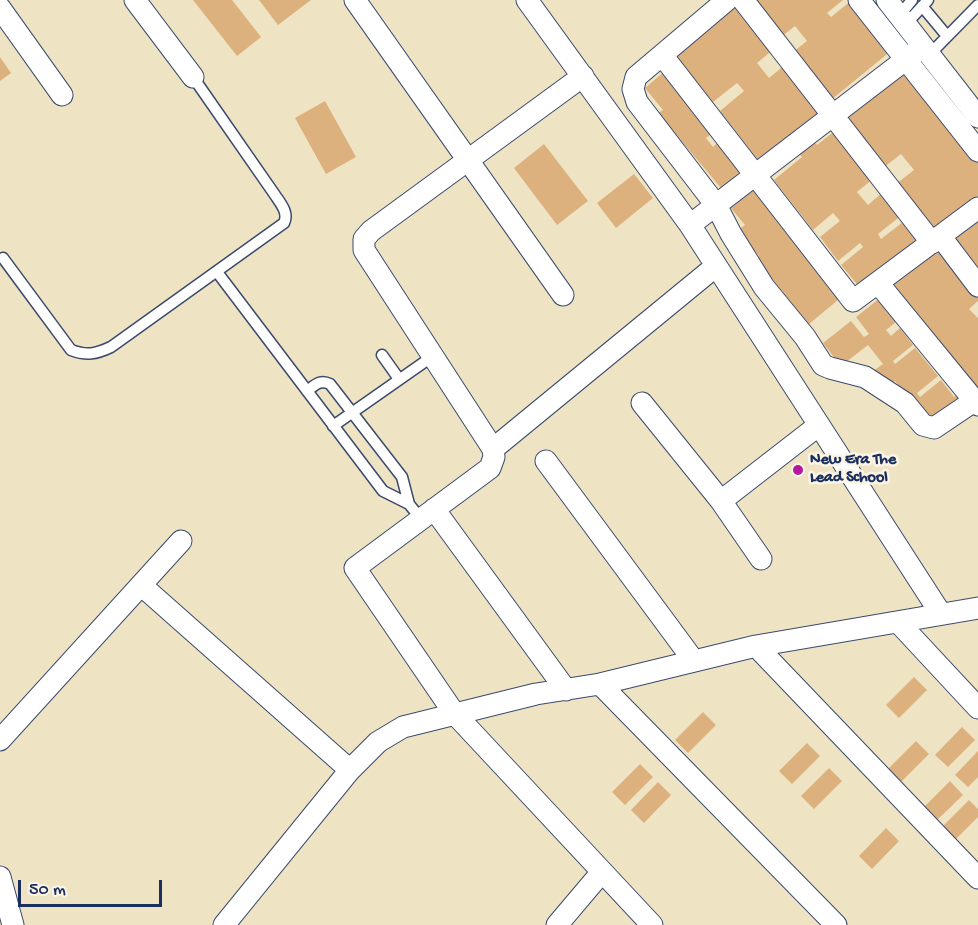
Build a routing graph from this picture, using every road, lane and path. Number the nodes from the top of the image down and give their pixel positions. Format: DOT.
graph roads {
  1 [pos="135,0"];
  2 [pos="355,0"];
  3 [pos="527,0"];
  4 [pos="726,0"];
  5 [pos="743,0"];
  6 [pos="860,0"];
  7 [pos="925,3"];
  8 [pos="978,5"];
  9 [pos="0,8"];
  10 [pos="901,10"];
  11 [pos="947,36"];
  12 [pos="919,53"];
  13 [pos="662,55"];
  14 [pos="583,76"];
  15 [pos="193,77"];
  16 [pos="62,94"];
  17 [pos="832,116"];
  18 [pos="978,117"];
  19 [pos="978,151"];
  20 [pos="468,160"];
  21 [pos="756,174"];
  22 [pos="716,205"];
  23 [pos="978,208"];
  24 [pos="690,225"];
  25 [pos="936,240"];
  26 [pos="3,258"];
  27 [pos="716,266"];
  28 [pos="217,272"];
  29 [pos="878,284"];
  30 [pos="978,286"];
  31 [pos="563,295"];
  32 [pos="382,355"];
  33 [pos="433,356"];
  34 [pos="399,380"];
  35 [pos="307,391"];
  36 [pos="642,403"];
  37 [pos="976,403"];
  38 [pos="352,412"];
  39 [pos="819,425"];
  40 [pos="333,426"];
  41 [pos="494,449"];
  42 [pos="546,461"];
  43 [pos="721,501"];
  44 [pos="421,511"];
  45 [pos="181,541"];
  46 [pos="761,559"];
  47 [pos="141,585"];
  48 [pos="978,608"];
  49 [pos="941,614"];
  50 [pos="898,622"];
  51 [pos="756,646"];
  52 [pos="694,661"];
  53 [pos="600,684"];
  54 [pos="566,690"];
  55 [pos="978,708"];
  56 [pos="454,713"];
  57 [pos="0,740"];
  58 [pos="350,770"];
  59 [pos="601,873"];
  60 [pos="0,877"];
  61 [pos="978,878"];
  62 [pos="13,925"];
  63 [pos="224,925"];
  64 [pos="557,925"];
  65 [pos="652,925"];
  66 [pos="836,925"];
  1 -- 15 [label="street"];
  2 -- 20 [label="street"];
  3 -- 14 [label="street"];
  4 -- 13 [label="street"];
  5 -- 17 [label="street"];
  6 -- 12 [label="street"];
  7 -- 10 [label="lane"];
  7 -- 11 [label="lane"];
  8 -- 11 [label="lane"];
  9 -- 16 [label="street"];
  10 -- 12 [label="street"];
  11 -- 12 [label="lane"];
  12 -- 17 [label="street"];
  12 -- 18 [label="street"];
  12 -- 19 [label="street"];
  13 -- 21 [label="street"];
  13 -- 22 [label="street"];
  14 -- 20 [label="street"];
  14 -- 24 [label="street"];
  15 -- 28 [label="lane"];
  17 -- 21 [label="street"];
  17 -- 25 [label="street"];
  20 -- 31 [label="street"];
  20 -- 33 [label="street"];
  21 -- 22 [label="street"];
  21 -- 29 [label="street"];
  22 -- 24 [label="street"];
  22 -- 37 [label="street"];
  23 -- 25 [label="street"];
  24 -- 27 [label="street"];
  25 -- 29 [label="street"];
  25 -- 30 [label="street"];
  26 -- 28 [label="lane"];
  27 -- 39 [label="street"];
  27 -- 41 [label="street"];
  28 -- 35 [label="lane"];
  29 -- 37 [label="street"];
  32 -- 34 [label="lane"];
  33 -- 34 [label="lane"];
  33 -- 41 [label="street"];
  34 -- 38 [label="lane"];
  35 -- 38 [label="lane"];
  35 -- 40 [label="lane"];
  36 -- 43 [label="street"];
  38 -- 40 [label="lane"];
  38 -- 44 [label="lane"];
  39 -- 43 [label="street"];
  39 -- 49 [label="street"];
  40 -- 44 [label="lane"];
  41 -- 44 [label="street"];
  42 -- 52 [label="street"];
  43 -- 46 [label="street"];
  44 -- 54 [label="street"];
  44 -- 56 [label="street"];
  45 -- 47 [label="street"];
  47 -- 57 [label="street"];
  47 -- 58 [label="street"];
  48 -- 49 [label="street"];
  49 -- 50 [label="street"];
  50 -- 51 [label="street"];
  50 -- 55 [label="street"];
  51 -- 52 [label="street"];
  51 -- 61 [label="street"];
  52 -- 53 [label="street"];
  53 -- 54 [label="street"];
  53 -- 66 [label="street"];
  54 -- 56 [label="street"];
  56 -- 58 [label="street"];
  56 -- 59 [label="street"];
  58 -- 63 [label="street"];
  59 -- 64 [label="street"];
  59 -- 65 [label="street"];
  60 -- 62 [label="street"];
}
